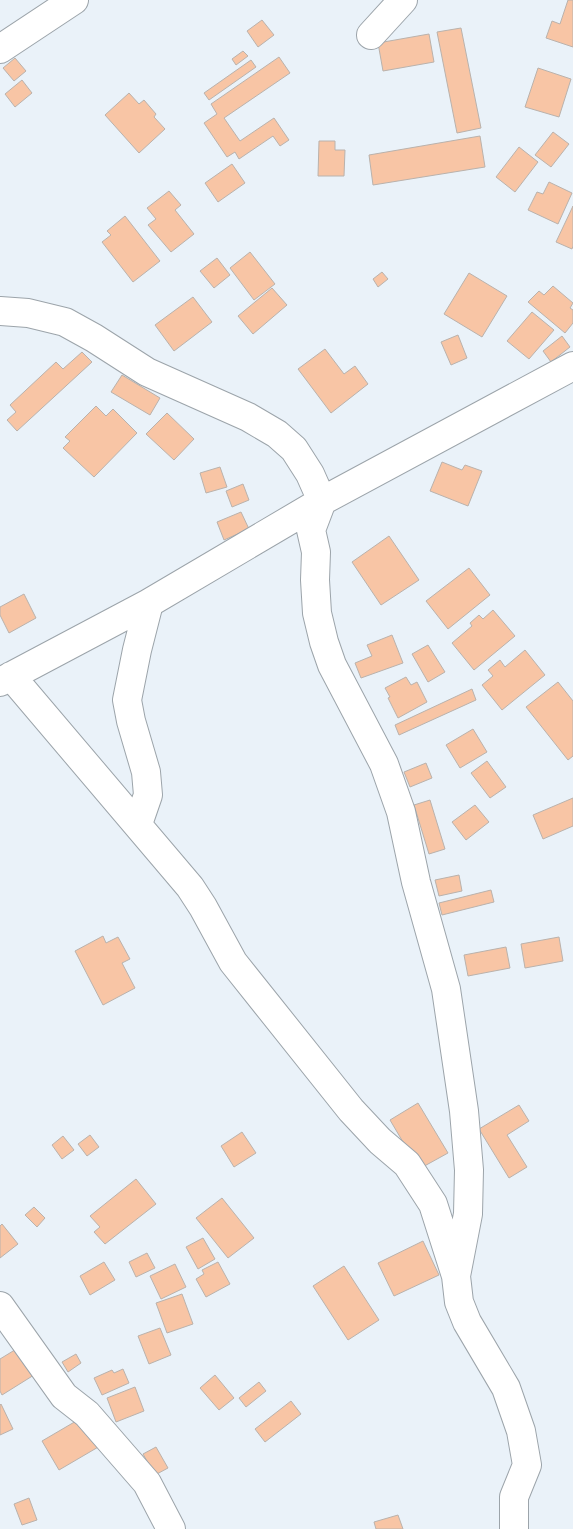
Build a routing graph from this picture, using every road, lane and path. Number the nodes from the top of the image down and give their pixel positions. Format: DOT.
graph roads {
  1 [pos="74,0"];
  2 [pos="403,0"];
  3 [pos="372,35"];
  4 [pos="0,49"];
  5 [pos="0,310"];
  6 [pos="573,366"];
  7 [pos="322,501"];
  8 [pos="149,603"];
  9 [pos="6,679"];
  10 [pos="138,824"];
  11 [pos="456,1276"];
  12 [pos="0,1306"];
  13 [pos="171,1529"];
  14 [pos="514,1529"];
  1 -- 4 [label="street"];
  2 -- 3 [label="street"];
  5 -- 7 [label="street"];
  6 -- 7 [label="street"];
  7 -- 8 [label="street"];
  7 -- 11 [label="street"];
  8 -- 9 [label="street"];
  8 -- 10 [label="street"];
  9 -- 10 [label="street"];
  10 -- 11 [label="street"];
  11 -- 14 [label="street"];
  12 -- 13 [label="street"];
}
